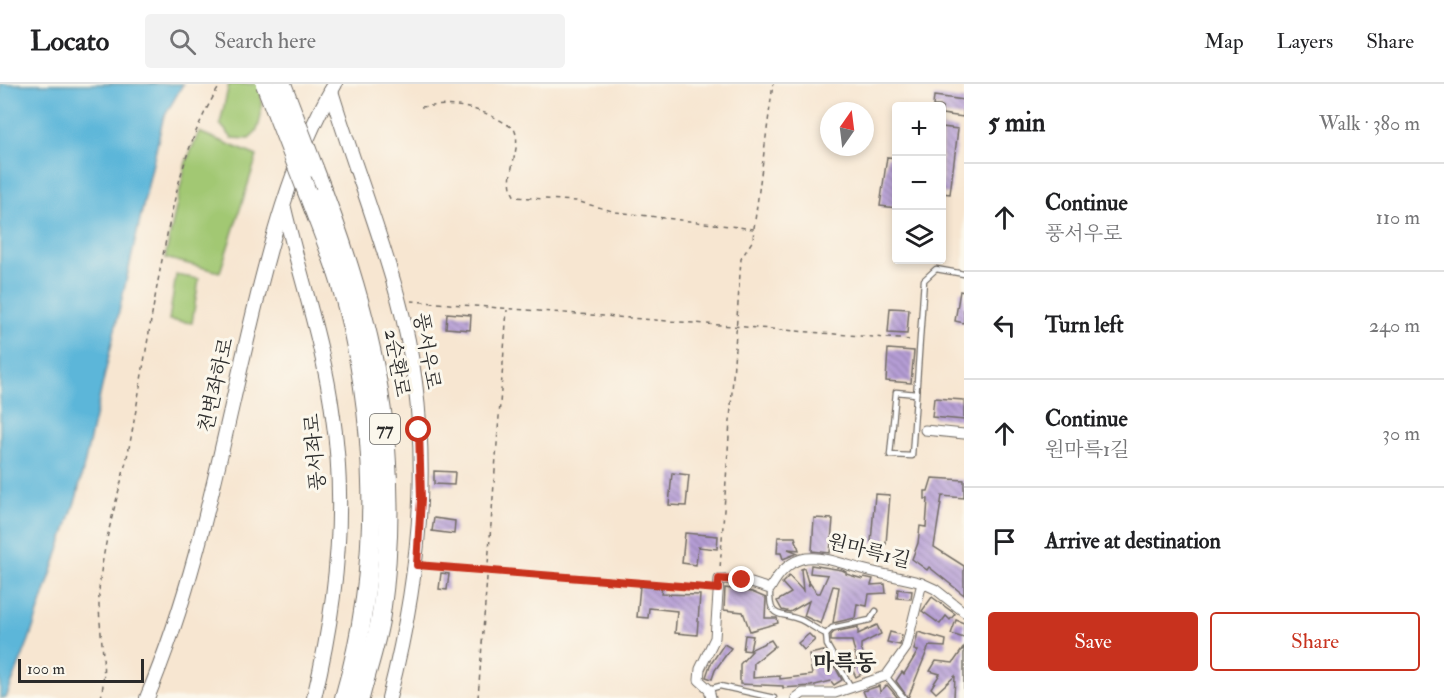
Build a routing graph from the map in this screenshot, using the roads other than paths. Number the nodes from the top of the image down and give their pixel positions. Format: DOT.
graph roads {
  1 [pos="265,84"];
  2 [pos="282,84"];
  3 [pos="333,87"];
  4 [pos="283,206"];
  5 [pos="964,274"];
  6 [pos="916,394"];
  7 [pos="925,430"];
  8 [pos="964,434"];
  9 [pos="922,583"];
  10 [pos="770,589"];
  11 [pos="876,611"];
  12 [pos="964,612"];
  13 [pos="381,616"];
  14 [pos="359,629"];
  15 [pos="826,634"];
  16 [pos="886,676"];
  17 [pos="851,687"];
  18 [pos="710,694"];
  19 [pos="147,698"];
  20 [pos="314,698"];
  21 [pos="331,698"];
  22 [pos="344,698"];
  23 [pos="360,698"];
  24 [pos="372,698"];
  25 [pos="389,698"];
  26 [pos="774,698"];
  27 [pos="796,698"];
  28 [pos="904,698"];
  1 -- 14 [label="highway, 2순환로 / 77, bridge"];
  2 -- 13 [label="highway, 2순환로 / 77, bridge"];
  3 -- 4 [label="street, 천변좌하로"];
  3 -- 25 [label="street, 풍서우로"];
  4 -- 19 [label="street, 천변좌하로"];
  4 -- 20 [label="street, 풍서좌로"];
  5 -- 6 [label="lane"];
  6 -- 6 [label="lane"];
  7 -- 8 [label="street"];
  9 -- 10 [label="street, 원마륵1길"];
  9 -- 12 [label="street, 원마륵1길"];
  9 -- 16 [label="street"];
  10 -- 15 [label="lane"];
  10 -- 18 [label="street"];
  11 -- 15 [label="lane"];
  13 -- 23 [label="highway, 2순환로 / 77"];
  13 -- 24 [label="highway"];
  14 -- 21 [label="highway"];
  14 -- 22 [label="highway, 2순환로 / 77"];
  15 -- 17 [label="lane"];
  16 -- 17 [label="street"];
  16 -- 28 [label="lane"];
  17 -- 27 [label="street"];
  18 -- 26 [label="lane"];
}
